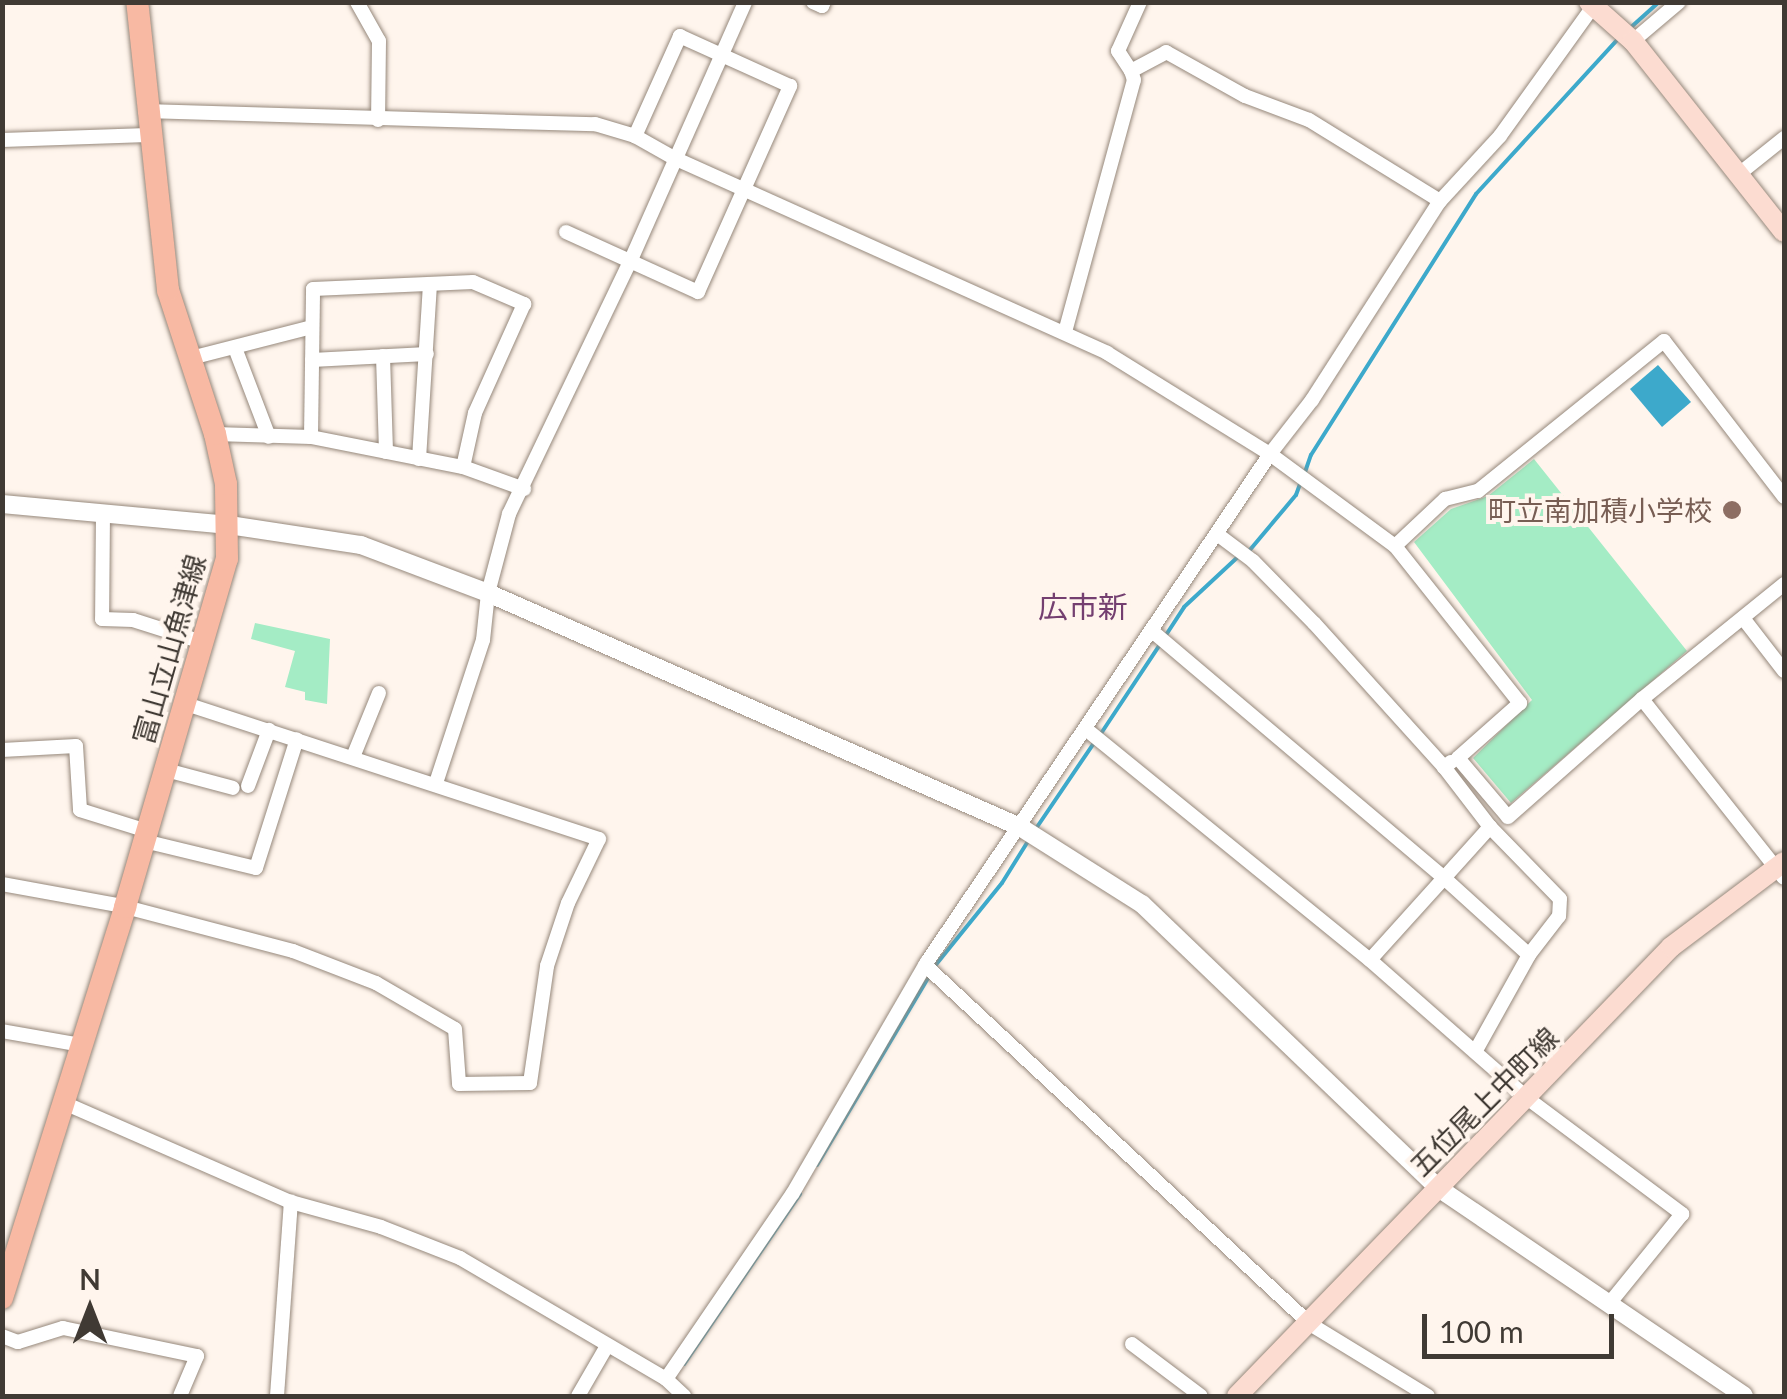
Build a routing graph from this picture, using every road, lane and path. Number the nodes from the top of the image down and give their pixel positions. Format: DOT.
graph roads {
  1 [pos="137,2"];
  2 [pos="357,2"];
  3 [pos="745,2"];
  4 [pos="814,2"];
  5 [pos="824,2"];
  6 [pos="1140,2"];
  7 [pos="1679,2"];
  8 [pos="1592,4"];
  9 [pos="1633,42"];
  10 [pos="721,53"];
  11 [pos="1131,71"];
  12 [pos="145,111"];
  13 [pos="378,120"];
  14 [pos="148,135"];
  15 [pos="634,136"];
  16 [pos="1784,138"];
  17 [pos="2,140"];
  18 [pos="674,158"];
  19 [pos="1739,174"];
  20 [pos="746,189"];
  21 [pos="1440,201"];
  22 [pos="566,232"];
  23 [pos="1784,232"];
  24 [pos="630,262"];
  25 [pos="430,284"];
  26 [pos="312,327"];
  27 [pos="1065,332"];
  28 [pos="235,348"];
  29 [pos="427,354"];
  30 [pos="383,356"];
  31 [pos="187,359"];
  32 [pos="312,360"];
  33 [pos="215,434"];
  34 [pos="269,437"];
  35 [pos="311,438"];
  36 [pos="386,452"];
  37 [pos="1270,454"];
  38 [pos="418,458"];
  39 [pos="464,467"];
  40 [pos="524,489"];
  41 [pos="1783,493"];
  42 [pos="2,504"];
  43 [pos="103,513"];
  44 [pos="229,525"];
  45 [pos="1216,534"];
  46 [pos="1395,546"];
  47 [pos="1784,584"];
  48 [pos="488,593"];
  49 [pos="1743,618"];
  50 [pos="1152,631"];
  51 [pos="205,643"];
  52 [pos="1784,672"];
  53 [pos="378,693"];
  54 [pos="1642,698"];
  55 [pos="186,704"];
  56 [pos="269,730"];
  57 [pos="1087,730"];
  58 [pos="297,739"];
  59 [pos="2,750"];
  60 [pos="353,757"];
  61 [pos="1458,758"];
  62 [pos="1444,767"];
  63 [pos="166,770"];
  64 [pos="436,783"];
  65 [pos="1020,827"];
  66 [pos="1490,827"];
  67 [pos="146,836"];
  68 [pos="1781,869"];
  69 [pos="1444,878"];
  70 [pos="2,884"];
  71 [pos="126,907"];
  72 [pos="1529,955"];
  73 [pos="1370,960"];
  74 [pos="925,966"];
  75 [pos="2,1031"];
  76 [pos="82,1046"];
  77 [pos="1475,1052"];
  78 [pos="1527,1098"];
  79 [pos="64,1103"];
  80 [pos="1437,1187"];
  81 [pos="291,1202"];
  82 [pos="2,1298"];
  83 [pos="1608,1304"];
  84 [pos="1310,1324"];
  85 [pos="2,1336"];
  86 [pos="1132,1344"];
  87 [pos="607,1346"];
  88 [pos="666,1380"];
  89 [pos="180,1396"];
  90 [pos="276,1396"];
  91 [pos="578,1396"];
  92 [pos="684,1396"];
  93 [pos="1202,1396"];
  94 [pos="1237,1396"];
  95 [pos="1428,1396"];
  96 [pos="1744,1396"];
  1 -- 12 [label="main road, 富山立山魚津線"];
  2 -- 13 [label="street"];
  3 -- 10 [label="street"];
  4 -- 5 [label="street"];
  6 -- 11 [label="street"];
  7 -- 9 [label="street"];
  8 -- 9 [label="main road"];
  8 -- 21 [label="street"];
  9 -- 19 [label="main road"];
  10 -- 15 [label="street"];
  10 -- 18 [label="street"];
  10 -- 20 [label="street"];
  11 -- 21 [label="street"];
  11 -- 27 [label="street"];
  12 -- 13 [label="street"];
  12 -- 14 [label="main road, 富山立山魚津線"];
  13 -- 15 [label="street"];
  14 -- 17 [label="street"];
  14 -- 31 [label="main road, 富山立山魚津線"];
  15 -- 18 [label="street"];
  16 -- 19 [label="street"];
  18 -- 20 [label="street"];
  18 -- 24 [label="street"];
  19 -- 23 [label="main road"];
  20 -- 24 [label="street"];
  20 -- 27 [label="street"];
  21 -- 37 [label="street"];
  22 -- 24 [label="street"];
  24 -- 40 [label="street"];
  25 -- 26 [label="street"];
  25 -- 29 [label="street"];
  25 -- 39 [label="street"];
  26 -- 28 [label="street"];
  26 -- 32 [label="street"];
  27 -- 37 [label="street"];
  28 -- 31 [label="street"];
  28 -- 34 [label="street"];
  29 -- 30 [label="street"];
  29 -- 38 [label="street"];
  30 -- 32 [label="street"];
  30 -- 36 [label="street"];
  31 -- 33 [label="main road, 富山立山魚津線"];
  32 -- 35 [label="street"];
  33 -- 34 [label="street"];
  33 -- 44 [label="main road, 富山立山魚津線"];
  34 -- 35 [label="street"];
  35 -- 36 [label="street"];
  36 -- 38 [label="street"];
  37 -- 45 [label="street"];
  37 -- 46 [label="street"];
  38 -- 39 [label="street"];
  39 -- 40 [label="street"];
  40 -- 48 [label="street"];
  41 -- 46 [label="street"];
  42 -- 43 [label="street"];
  43 -- 44 [label="street"];
  43 -- 51 [label="street"];
  44 -- 48 [label="street"];
  44 -- 51 [label="main road, 富山立山魚津線"];
  45 -- 50 [label="street"];
  45 -- 62 [label="street"];
  46 -- 61 [label="street"];
  47 -- 49 [label="street"];
  48 -- 64 [label="street"];
  48 -- 65 [label="street"];
  49 -- 52 [label="street"];
  49 -- 54 [label="street"];
  50 -- 57 [label="street"];
  50 -- 69 [label="street"];
  51 -- 55 [label="main road, 富山立山魚津線"];
  53 -- 60 [label="street"];
  54 -- 61 [label="street"];
  54 -- 68 [label="street"];
  55 -- 56 [label="street"];
  55 -- 63 [label="main road, 富山立山魚津線"];
  56 -- 58 [label="street"];
  56 -- 63 [label="street"];
  57 -- 65 [label="street"];
  57 -- 73 [label="street"];
  58 -- 60 [label="street"];
  58 -- 67 [label="street"];
  59 -- 67 [label="street"];
  60 -- 64 [label="street"];
  61 -- 62 [label="street"];
  62 -- 66 [label="street"];
  63 -- 67 [label="main road, 富山立山魚津線"];
  64 -- 71 [label="street"];
  65 -- 74 [label="street"];
  65 -- 80 [label="street"];
  66 -- 69 [label="street"];
  66 -- 72 [label="street"];
  67 -- 71 [label="main road, 富山立山魚津線"];
  68 -- 78 [label="main road, 五位尾上中町線"];
  69 -- 72 [label="street"];
  69 -- 73 [label="street"];
  70 -- 71 [label="street"];
  71 -- 76 [label="main road, 富山立山魚津線"];
  72 -- 77 [label="street"];
  73 -- 77 [label="street"];
  74 -- 84 [label="street"];
  74 -- 88 [label="street"];
  75 -- 76 [label="street"];
  76 -- 79 [label="main road, 富山立山魚津線"];
  77 -- 78 [label="street"];
  78 -- 80 [label="main road, 五位尾上中町線"];
  78 -- 83 [label="street"];
  79 -- 81 [label="street"];
  79 -- 82 [label="main road, 富山立山魚津線"];
  80 -- 83 [label="street"];
  80 -- 84 [label="main road, 五位尾上中町線"];
  81 -- 87 [label="street"];
  81 -- 90 [label="street"];
  83 -- 96 [label="street"];
  84 -- 94 [label="main road, 五位尾上中町線"];
  84 -- 95 [label="street"];
  85 -- 89 [label="street"];
  86 -- 93 [label="street"];
  87 -- 88 [label="street"];
  87 -- 91 [label="street"];
  88 -- 92 [label="street"];
}
